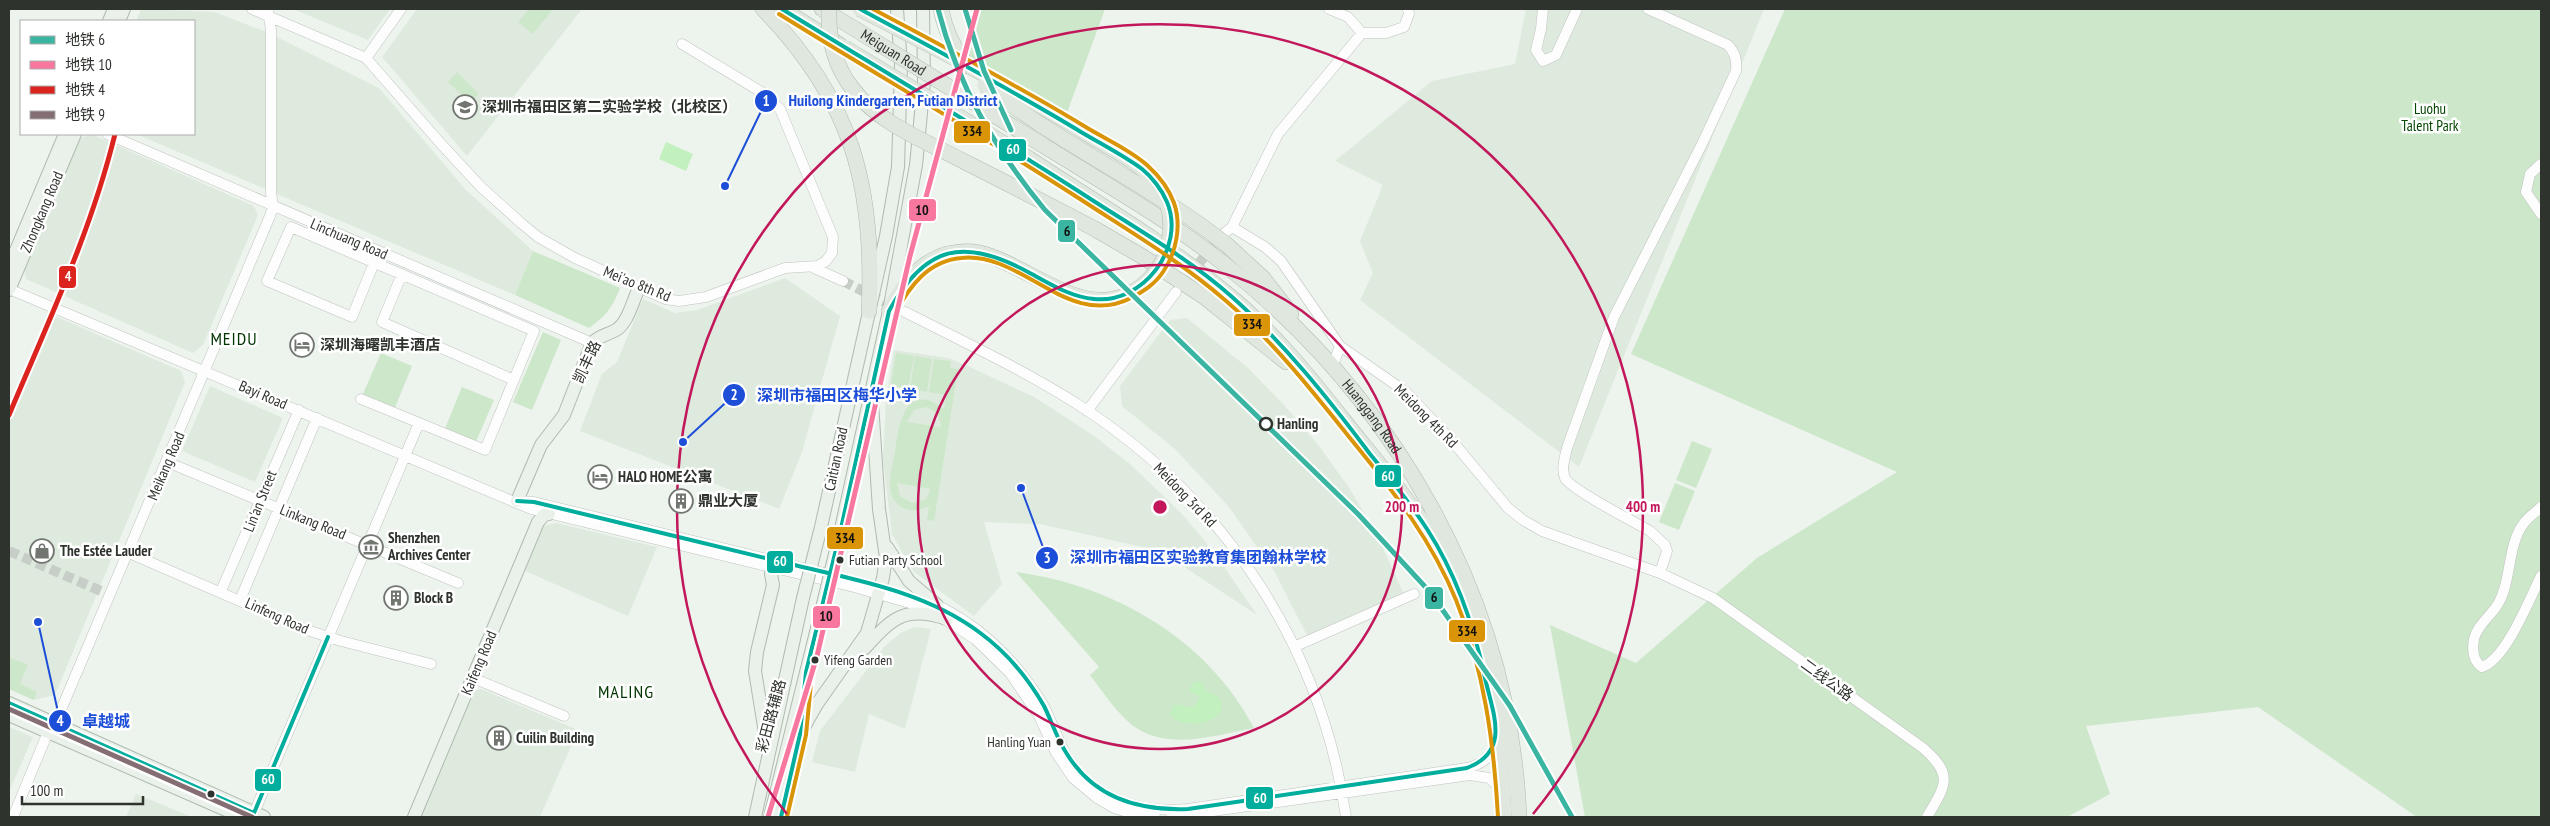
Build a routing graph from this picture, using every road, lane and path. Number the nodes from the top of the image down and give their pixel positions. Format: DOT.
graph roads {
  1 [pos="252,9"];
  2 [pos="401,9"];
  3 [pos="763,9"];
  4 [pos="782,9"];
  5 [pos="822,9"];
  6 [pos="829,9"];
  7 [pos="860,9"];
  8 [pos="897,9"];
  9 [pos="923,9"];
  10 [pos="941,9"];
  11 [pos="1329,9"];
  12 [pos="1408,9"];
  13 [pos="1543,9"];
  14 [pos="1577,9"];
  15 [pos="1648,9"];
  16 [pos="269,12"];
  17 [pos="1362,33"];
  18 [pos="682,44"];
  19 [pos="366,58"];
  20 [pos="64,135"];
  21 [pos="75,135"];
  22 [pos="109,135"];
  23 [pos="1041,144"];
  24 [pos="1028,158"];
  25 [pos="2541,164"];
  26 [pos="273,206"];
  27 [pos="2541,214"];
  28 [pos="1232,226"];
  29 [pos="1224,240"];
  30 [pos="374,263"];
  31 [pos="9,267"];
  32 [pos="814,268"];
  33 [pos="402,274"];
  34 [pos="843,281"];
  35 [pos="638,288"];
  36 [pos="9,289"];
  37 [pos="1176,292"];
  38 [pos="889,310"];
  39 [pos="868,311"];
  40 [pos="905,312"];
  41 [pos="592,343"];
  42 [pos="1313,343"];
  43 [pos="1340,346"];
  44 [pos="1333,365"];
  45 [pos="206,370"];
  46 [pos="514,380"];
  47 [pos="1318,387"];
  48 [pos="872,389"];
  49 [pos="361,399"];
  50 [pos="298,410"];
  51 [pos="1087,411"];
  52 [pos="317,418"];
  53 [pos="419,423"];
  54 [pos="405,455"];
  55 [pos="168,462"];
  56 [pos="260,500"];
  57 [pos="517,501"];
  58 [pos="2541,507"];
  59 [pos="279,508"];
  60 [pos="549,514"];
  61 [pos="883,537"];
  62 [pos="367,545"];
  63 [pos="129,553"];
  64 [pos="774,564"];
  65 [pos="1660,573"];
  66 [pos="2541,576"];
  67 [pos="458,583"];
  68 [pos="221,591"];
  69 [pos="880,591"];
  70 [pos="1414,594"];
  71 [pos="240,600"];
  72 [pos="937,605"];
  73 [pos="799,615"];
  74 [pos="947,620"];
  75 [pos="328,637"];
  76 [pos="1296,646"];
  77 [pos="849,661"];
  78 [pos="431,664"];
  79 [pos="806,672"];
  80 [pos="473,678"];
  81 [pos="9,703"];
  82 [pos="9,715"];
  83 [pos="564,716"];
  84 [pos="52,730"];
  85 [pos="765,734"];
  86 [pos="800,734"];
  87 [pos="1497,738"];
  88 [pos="1341,789"];
  89 [pos="1503,792"];
  90 [pos="1114,808"];
  91 [pos="253,816"];
  92 [pos="12,817"];
  93 [pos="18,817"];
  94 [pos="414,817"];
  95 [pos="746,817"];
  96 [pos="755,817"];
  97 [pos="770,817"];
  98 [pos="780,817"];
  99 [pos="1155,817"];
  100 [pos="1171,817"];
  101 [pos="1346,817"];
  102 [pos="1504,817"];
  103 [pos="1519,817"];
  104 [pos="1927,817"];
  1 -- 16 [label="street, Mei'ao 8th Rd"];
  2 -- 19 [label="street"];
  3 -- 39 [label="highway"];
  4 -- 24 [label="highway, Meiguan Road, bridge"];
  5 -- 23 [label="highway, Meiguan Road, bridge"];
  6 -- 47 [label="highway, bridge"];
  7 -- 38 [label="highway, bridge"];
  8 -- 39 [label="main road, Caitian Road"];
  9 -- 38 [label="main road, Caitian Road"];
  10 -- 29 [label="highway, bridge"];
  11 -- 17 [label="street"];
  12 -- 17 [label="street"];
  13 -- 14 [label="street"];
  15 -- 65 [label="street"];
  16 -- 19 [label="street, Mei'ao 8th Rd"];
  16 -- 26 [label="street"];
  17 -- 28 [label="street"];
  18 -- 32 [label="street"];
  19 -- 35 [label="street, Mei'ao 8th Rd"];
  20 -- 31 [label="main road, Zhongkang Road"];
  21 -- 36 [label="main road, Zhongkang Road"];
  22 -- 26 [label="street, Linchuang Road"];
  23 -- 42 [label="highway, Huanggang Road"];
  24 -- 47 [label="highway, Huanggang Road"];
  25 -- 27 [label="street"];
  26 -- 41 [label="street, Linchuang Road"];
  26 -- 45 [label="street, Meikang Road"];
  28 -- 29 [label="street"];
  28 -- 43 [label="street, Meidong 4th Rd"];
  29 -- 42 [label="highway"];
  30 -- 30 [label="street"];
  30 -- 33 [label="street"];
  32 -- 34 [label="street"];
  32 -- 35 [label="street, Mei'ao 8th Rd"];
  33 -- 46 [label="street"];
  33 -- 46 [label="street"];
  35 -- 41 [label="main road, 凯丰路"];
  36 -- 45 [label="street, Bayi Road"];
  37 -- 51 [label="street"];
  38 -- 48 [label="main road, Caitian Road"];
  39 -- 73 [label="main road, Caitian Road, bridge"];
  40 -- 51 [label="street, Meidong 3rd Rd"];
  41 -- 57 [label="main road, 凯丰路"];
  42 -- 44 [label="highway, Huanggang Road"];
  43 -- 44 [label="street"];
  43 -- 65 [label="street, Meidong 4th Rd"];
  44 -- 103 [label="highway, Huanggang Road"];
  45 -- 50 [label="street, Bayi Road"];
  45 -- 55 [label="street, Meikang Road"];
  46 -- 53 [label="street"];
  47 -- 87 [label="highway, Huanggang Road"];
  48 -- 61 [label="main road"];
  48 -- 79 [label="main road, Caitian Road, bridge"];
  49 -- 53 [label="street"];
  50 -- 52 [label="street, Bayi Road"];
  50 -- 56 [label="street, Lin'an Street"];
  51 -- 76 [label="street, Meidong 3rd Rd"];
  52 -- 54 [label="street, Bayi Road"];
  52 -- 59 [label="street, Lin'an Street"];
  53 -- 54 [label="street"];
  54 -- 57 [label="street, Bayi Road"];
  54 -- 62 [label="street"];
  55 -- 56 [label="street, Linkang Road"];
  55 -- 63 [label="street, Meikang Road"];
  56 -- 59 [label="street, Linkang Road"];
  56 -- 68 [label="street, Lin'an Street"];
  57 -- 60 [label="street"];
  57 -- 64 [label="street"];
  58 -- 66 [label="street"];
  59 -- 62 [label="street, Linkang Road"];
  59 -- 71 [label="street, Lin'an Street"];
  60 -- 64 [label="street"];
  60 -- 80 [label="main road, Kaifeng Road"];
  61 -- 69 [label="main road"];
  61 -- 72 [label="main road"];
  62 -- 67 [label="street, Linkang Road"];
  62 -- 75 [label="street"];
  63 -- 68 [label="street, Linfeng Road"];
  63 -- 84 [label="street, Meikang Road"];
  64 -- 69 [label="street"];
  64 -- 85 [label="main road"];
  65 -- 104 [label="street, 二线公路"];
  68 -- 71 [label="street, Linfeng Road"];
  69 -- 72 [label="street"];
  69 -- 74 [label="street"];
  69 -- 77 [label="main road"];
  70 -- 76 [label="street"];
  71 -- 75 [label="street, Linfeng Road"];
  72 -- 90 [label="street"];
  73 -- 85 [label="main road, 彩田路辅路"];
  73 -- 96 [label="main road, Caitian Road"];
  74 -- 77 [label="main road"];
  74 -- 90 [label="street"];
  75 -- 78 [label="street, Linfeng Road"];
  75 -- 91 [label="street"];
  76 -- 88 [label="street, Meidong 3rd Rd"];
  77 -- 86 [label="main road"];
  79 -- 86 [label="main road, 彩田路辅路"];
  79 -- 97 [label="main road, Caitian Road"];
  80 -- 83 [label="street"];
  80 -- 94 [label="main road, Kaifeng Road"];
  81 -- 84 [label="main road"];
  82 -- 84 [label="main road"];
  84 -- 91 [label="main road"];
  84 -- 92 [label="street"];
  84 -- 93 [label="street"];
  85 -- 95 [label="main road, 彩田路辅路"];
  86 -- 98 [label="main road, 彩田路辅路"];
  87 -- 88 [label="street"];
  87 -- 89 [label="highway, Huanggang Road"];
  88 -- 89 [label="street"];
  88 -- 90 [label="street"];
  88 -- 100 [label="street"];
  88 -- 101 [label="street, Meidong 3rd Rd"];
  89 -- 102 [label="highway, Huanggang Road"];
  90 -- 99 [label="street"];
}
